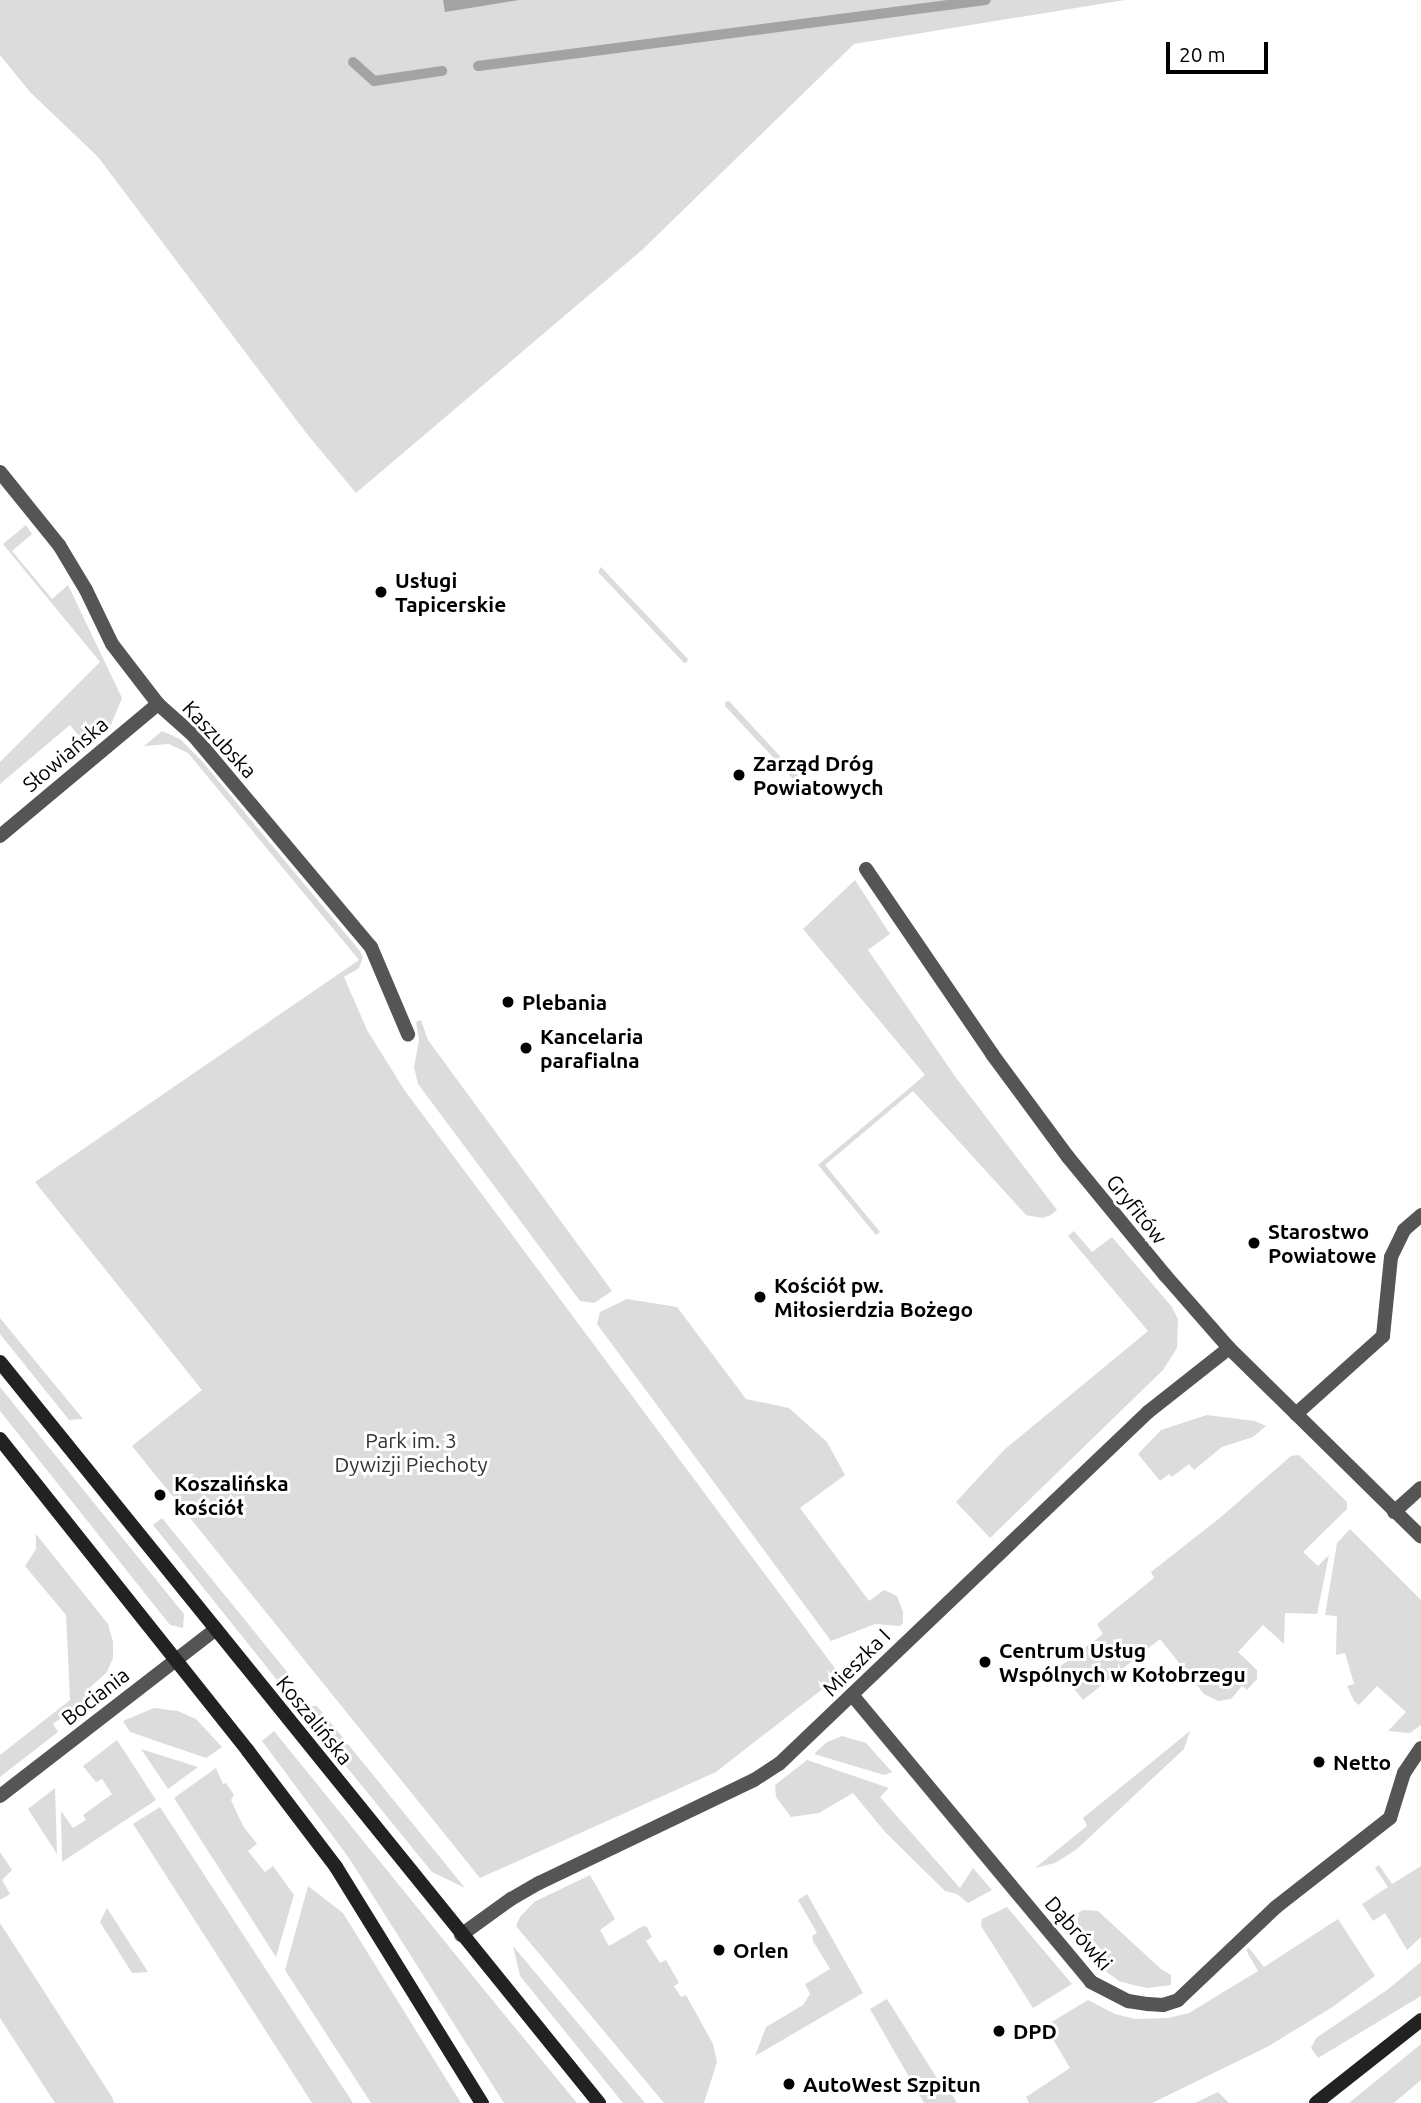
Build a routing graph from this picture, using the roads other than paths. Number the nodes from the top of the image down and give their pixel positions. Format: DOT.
graph roads {
  1 [pos="0,472"];
  2 [pos="158,704"];
  3 [pos="0,836"];
  4 [pos="866,869"];
  5 [pos="408,1034"];
  6 [pos="1421,1215"];
  7 [pos="1229,1348"];
  8 [pos="0,1362"];
  9 [pos="1296,1414"];
  10 [pos="0,1439"];
  11 [pos="1421,1488"];
  12 [pos="1394,1512"];
  13 [pos="1421,1538"];
  14 [pos="216,1629"];
  15 [pos="177,1659"];
  16 [pos="853,1696"];
  17 [pos="1421,1748"];
  18 [pos="0,1796"];
  19 [pos="461,1935"];
  20 [pos="1421,2020"];
  21 [pos="482,2103"];
  22 [pos="599,2103"];
  23 [pos="1316,2103"];
  1 -- 2 [label="street, Kaszubska"];
  2 -- 3 [label="street, Słowiańska"];
  2 -- 5 [label="street, Kaszubska"];
  4 -- 7 [label="street, Gryfitów"];
  6 -- 9 [label="street"];
  7 -- 9 [label="street, Gryfitów"];
  7 -- 16 [label="street, Mieszka I"];
  8 -- 14 [label="main road, Koszalińska"];
  9 -- 12 [label="street, Gryfitów"];
  10 -- 15 [label="main road"];
  11 -- 12 [label="street"];
  12 -- 13 [label="street, Gryfitów"];
  14 -- 15 [label="street, Bociania"];
  14 -- 19 [label="main road, Koszalińska"];
  15 -- 18 [label="street, Bociania"];
  15 -- 21 [label="main road"];
  16 -- 17 [label="street, Dąbrówki"];
  16 -- 19 [label="street, Mieszka I"];
  19 -- 22 [label="main road, Koszalińska"];
  20 -- 23 [label="main road"];
}
